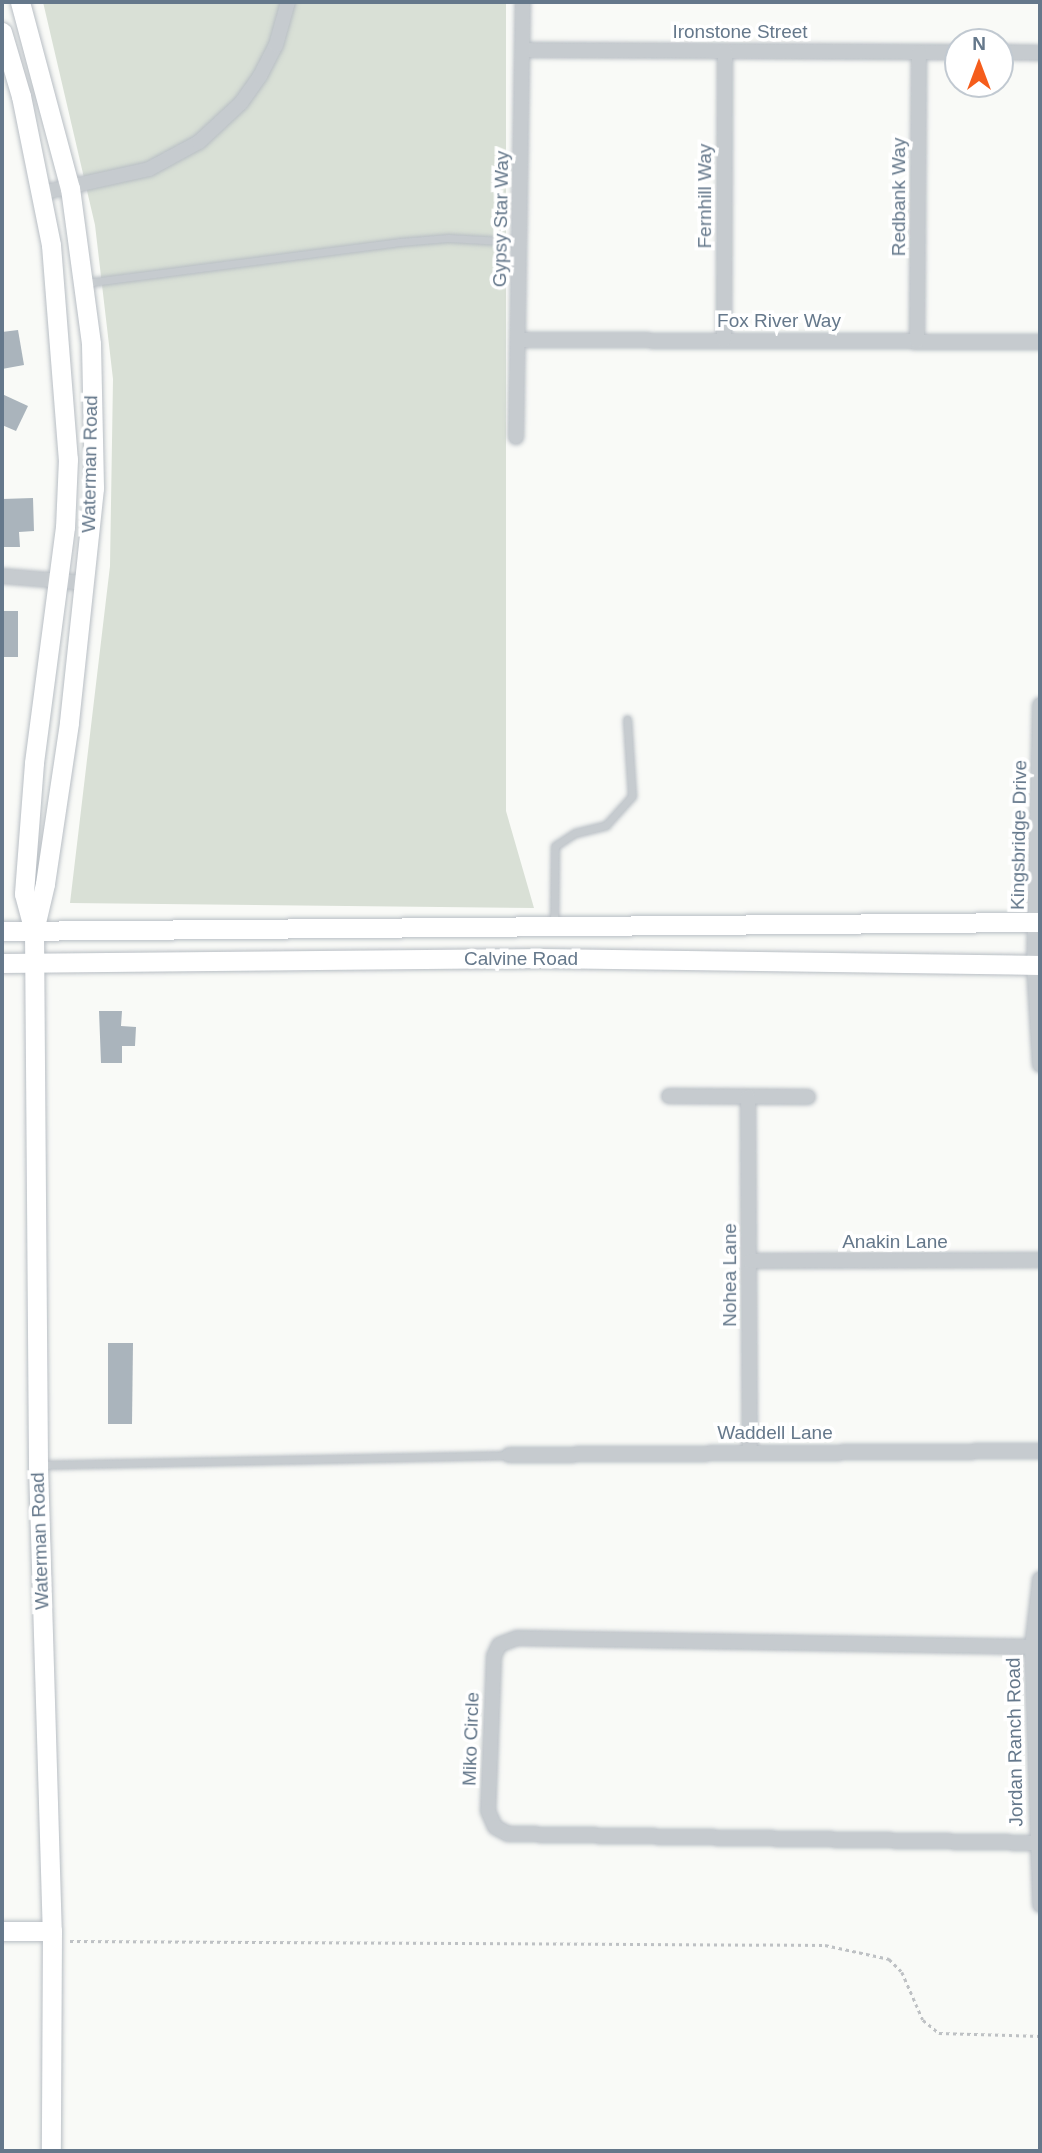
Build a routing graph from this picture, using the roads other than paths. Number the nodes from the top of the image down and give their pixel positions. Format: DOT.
graph roads {
  1 [pos="20,2"];
  2 [pos="288,2"];
  3 [pos="523,2"];
  4 [pos="2,32"];
  5 [pos="522,50"];
  6 [pos="725,51"];
  7 [pos="919,52"];
  8 [pos="944,52"];
  9 [pos="1014,52"];
  10 [pos="1040,52"];
  11 [pos="70,188"];
  12 [pos="41,193"];
  13 [pos="520,242"];
  14 [pos="84,284"];
  15 [pos="518,340"];
  16 [pos="724,340"];
  17 [pos="917,341"];
  18 [pos="1040,342"];
  19 [pos="516,437"];
  20 [pos="2,576"];
  21 [pos="59,580"];
  22 [pos="86,583"];
  23 [pos="1040,705"];
  24 [pos="627,719"];
  25 [pos="1038,922"];
  26 [pos="554,926"];
  27 [pos="2,931"];
  28 [pos="34,931"];
  29 [pos="33,962"];
  30 [pos="2,963"];
  31 [pos="1037,965"];
  32 [pos="1040,1065"];
  33 [pos="669,1096"];
  34 [pos="748,1097"];
  35 [pos="808,1097"];
  36 [pos="1040,1260"];
  37 [pos="750,1261"];
  38 [pos="1040,1451"];
  39 [pos="750,1453"];
  40 [pos="509,1455"];
  41 [pos="38,1465"];
  42 [pos="1040,1579"];
  43 [pos="1036,1647"];
  44 [pos="1038,1843"];
  45 [pos="1040,1905"];
  46 [pos="2,1931"];
  47 [pos="52,1936"];
  48 [pos="51,2151"];
  1 -- 11 [label="main road, Waterman Road"];
  2 -- 11 [label="street"];
  3 -- 5 [label="street, Gypsy Star Way"];
  4 -- 12 [label="main road, Waterman Road"];
  5 -- 6 [label="street, Ironstone Street"];
  5 -- 13 [label="street, Gypsy Star Way"];
  6 -- 7 [label="street, Ironstone Street"];
  6 -- 16 [label="street, Fernhill Way"];
  7 -- 8 [label="street, Ironstone Street"];
  7 -- 17 [label="street, Redbank Way"];
  9 -- 10 [label="street"];
  11 -- 12 [label="street"];
  11 -- 14 [label="main road, Waterman Road"];
  12 -- 21 [label="main road, Waterman Road"];
  13 -- 14 [label="lane"];
  13 -- 15 [label="street, Gypsy Star Way"];
  14 -- 22 [label="main road, Waterman Road"];
  15 -- 16 [label="street, Fox River Way"];
  15 -- 19 [label="street, Gypsy Star Way"];
  16 -- 17 [label="street, Fox River Way"];
  17 -- 18 [label="street, Fox River Way"];
  20 -- 21 [label="street"];
  21 -- 22 [label="street"];
  21 -- 28 [label="main road, Waterman Road"];
  22 -- 28 [label="main road, Waterman Road"];
  23 -- 25 [label="street, Kingsbridge Drive"];
  24 -- 26 [label="lane"];
  25 -- 26 [label="main road, Calvine Road"];
  25 -- 31 [label="street, Kingsbridge Drive"];
  26 -- 28 [label="main road, Calvine Road"];
  27 -- 28 [label="main road, Calvine Road"];
  28 -- 29 [label="main road, Waterman Road"];
  29 -- 30 [label="main road, Calvine Road"];
  29 -- 31 [label="main road, Calvine Road"];
  29 -- 41 [label="main road, Waterman Road"];
  31 -- 32 [label="street"];
  33 -- 34 [label="street"];
  34 -- 35 [label="street"];
  34 -- 37 [label="street, Nohea Lane"];
  36 -- 37 [label="street, Anakin Lane"];
  37 -- 39 [label="street, Nohea Lane"];
  38 -- 39 [label="street, Waddell Lane"];
  39 -- 40 [label="street, Waddell Lane"];
  40 -- 41 [label="lane"];
  41 -- 47 [label="main road, Waterman Road"];
  42 -- 43 [label="street, Jordan Ranch Road"];
  43 -- 44 [label="street, Jordan Ranch Road"];
  43 -- 44 [label="street, Miko Circle"];
  44 -- 45 [label="street, Jordan Ranch Road"];
  46 -- 47 [label="main road"];
  47 -- 48 [label="main road, Waterman Road"];
}
